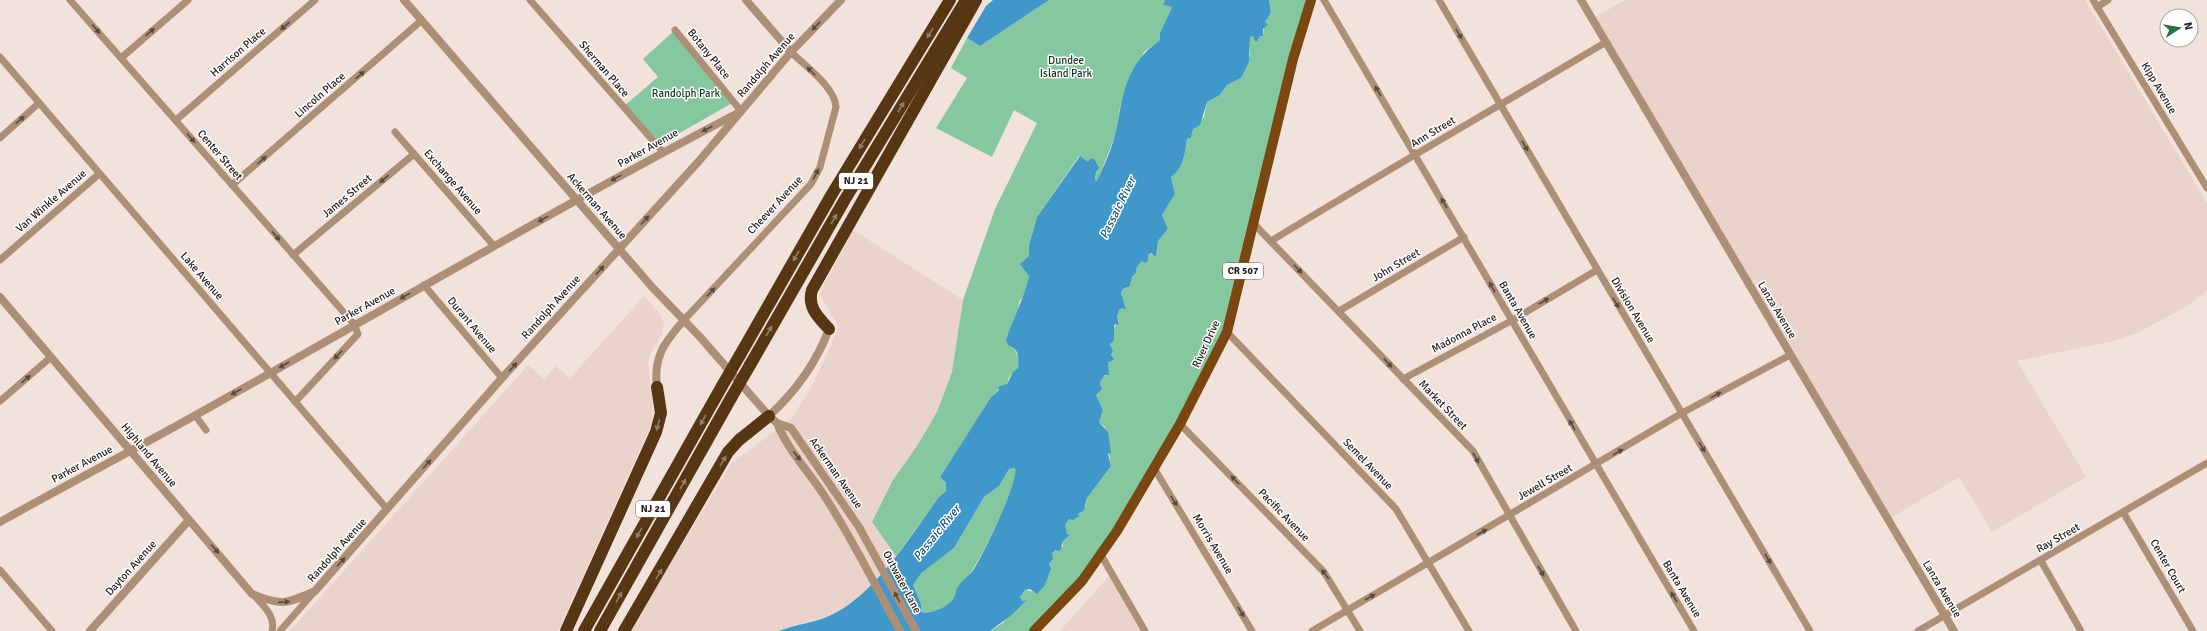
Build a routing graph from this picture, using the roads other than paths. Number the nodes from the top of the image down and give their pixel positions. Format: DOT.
graph roads {
  1 [pos="70,0"];
  2 [pos="188,0"];
  3 [pos="315,0"];
  4 [pos="404,0"];
  5 [pos="530,0"];
  6 [pos="746,0"];
  7 [pos="841,0"];
  8 [pos="950,0"];
  9 [pos="966,0"];
  10 [pos="976,0"];
  11 [pos="1311,0"];
  12 [pos="1324,0"];
  13 [pos="1439,0"];
  14 [pos="1581,0"];
  15 [pos="2093,0"];
  16 [pos="2108,0"];
  17 [pos="2097,7"];
  18 [pos="422,20"];
  19 [pos="675,30"];
  20 [pos="1606,42"];
  21 [pos="791,52"];
  22 [pos="0,57"];
  23 [pos="121,58"];
  24 [pos="39,103"];
  25 [pos="1501,105"];
  26 [pos="741,111"];
  27 [pos="176,120"];
  28 [pos="395,132"];
  29 [pos="0,138"];
  30 [pos="663,152"];
  31 [pos="414,154"];
  32 [pos="1416,156"];
  33 [pos="99,174"];
  34 [pos="232,185"];
  35 [pos="2207,188"];
  36 [pos="577,200"];
  37 [pos="1254,224"];
  38 [pos="1464,237"];
  39 [pos="1271,241"];
  40 [pos="494,246"];
  41 [pos="619,249"];
  42 [pos="293,255"];
  43 [pos="0,260"];
  44 [pos="1597,270"];
  45 [pos="424,285"];
  46 [pos="0,297"];
  47 [pos="1339,311"];
  48 [pos="684,320"];
  49 [pos="1511,321"];
  50 [pos="354,324"];
  51 [pos="829,329"];
  52 [pos="1227,332"];
  53 [pos="1790,354"];
  54 [pos="51,357"];
  55 [pos="270,373"];
  56 [pos="502,378"];
  57 [pos="1402,379"];
  58 [pos="657,387"];
  59 [pos="0,401"];
  60 [pos="295,402"];
  61 [pos="1682,414"];
  62 [pos="195,415"];
  63 [pos="773,420"];
  64 [pos="1180,424"];
  65 [pos="206,430"];
  66 [pos="131,451"];
  67 [pos="2207,463"];
  68 [pos="1596,465"];
  69 [pos="1154,468"];
  70 [pos="387,509"];
  71 [pos="2124,512"];
  72 [pos="1510,516"];
  73 [pos="189,520"];
  74 [pos="0,522"];
  75 [pos="869,544"];
  76 [pos="1101,555"];
  77 [pos="2041,561"];
  78 [pos="1428,563"];
  79 [pos="0,570"];
  80 [pos="315,591"];
  81 [pos="252,594"];
  82 [pos="1348,610"];
  83 [pos="1946,616"];
  84 [pos="52,631"];
  85 [pos="90,631"];
  86 [pos="272,631"];
  87 [pos="280,631"];
  88 [pos="566,631"];
  89 [pos="584,631"];
  90 [pos="600,631"];
  91 [pos="624,631"];
  92 [pos="900,631"];
  93 [pos="916,631"];
  94 [pos="1034,631"];
  95 [pos="1145,631"];
  96 [pos="1252,631"];
  97 [pos="1312,631"];
  98 [pos="1360,631"];
  99 [pos="1469,631"];
  100 [pos="1576,631"];
  101 [pos="1694,631"];
  102 [pos="1810,631"];
  103 [pos="1918,631"];
  104 [pos="1954,631"];
  105 [pos="2082,631"];
  106 [pos="2193,631"];
  1 -- 23 [label="street, Center Street, one-way"];
  23 -- 2 [label="street, one-way"];
  3 -- 27 [label="street, Harrison Place, one-way"];
  4 -- 18 [label="street, Ackerman Avenue"];
  5 -- 30 [label="street, Sherman Place"];
  6 -- 21 [label="street"];
  7 -- 21 [label="street, Randolph Avenue, one-way"];
  8 -- 89 [label="highway, NJ 21, one-way, bridge"];
  90 -- 9 [label="highway, NJ 21, one-way, bridge"];
  10 -- 51 [label="highway"];
  11 -- 37 [label="main road, River Drive / CR 507"];
  32 -- 12 [label="street, Banta Avenue, one-way"];
  13 -- 25 [label="street, Division Avenue, one-way"];
  14 -- 20 [label="street, Lanza Avenue"];
  15 -- 17 [label="street, Kipp Avenue"];
  16 -- 17 [label="street"];
  17 -- 35 [label="street, Kipp Avenue"];
  34 -- 18 [label="street, Lincoln Place, one-way"];
  18 -- 36 [label="street, Ackerman Avenue"];
  19 -- 26 [label="street, Botany Place"];
  20 -- 25 [label="street, Ann Street"];
  20 -- 53 [label="street, Lanza Avenue"];
  21 -- 26 [label="street, Randolph Avenue"];
  48 -- 21 [label="street, Cheever Avenue, one-way"];
  22 -- 24 [label="street, Lake Avenue"];
  23 -- 27 [label="street, Center Street"];
  29 -- 24 [label="street, one-way"];
  24 -- 33 [label="street, Lake Avenue"];
  25 -- 32 [label="street, Ann Street"];
  25 -- 44 [label="street, Division Avenue, one-way"];
  26 -- 30 [label="street, Parker Avenue, one-way"];
  41 -- 26 [label="street, Randolph Avenue, one-way"];
  27 -- 34 [label="street, Center Street, one-way"];
  28 -- 31 [label="street, Exchange Avenue"];
  30 -- 36 [label="street, Parker Avenue, one-way"];
  31 -- 40 [label="street, Exchange Avenue"];
  31 -- 42 [label="street, James Street, one-way"];
  38 -- 32 [label="street, Banta Avenue, one-way"];
  32 -- 39 [label="street, Ann Street"];
  33 -- 43 [label="street, Van Winkle Avenue"];
  33 -- 55 [label="street, Lake Avenue"];
  34 -- 42 [label="street, Center Street, one-way"];
  36 -- 40 [label="street, Parker Avenue, one-way"];
  36 -- 41 [label="street, Ackerman Avenue"];
  37 -- 39 [label="street, Market Street"];
  37 -- 52 [label="main road, River Drive / CR 507"];
  38 -- 47 [label="street, John Street"];
  49 -- 38 [label="street, Banta Avenue, one-way"];
  39 -- 47 [label="street, Market Street, one-way"];
  40 -- 45 [label="street, Parker Avenue"];
  41 -- 48 [label="street, Ackerman Avenue"];
  56 -- 41 [label="street, Randolph Avenue, one-way"];
  42 -- 50 [label="street, Center Street"];
  49 -- 44 [label="street, Madonna Place, one-way"];
  44 -- 61 [label="street, Division Avenue, one-way"];
  45 -- 50 [label="street, Parker Avenue, one-way"];
  45 -- 56 [label="street, Durant Avenue"];
  46 -- 54 [label="street, Highland Avenue"];
  47 -- 57 [label="street, Market Street, one-way"];
  48 -- 58 [label="street"];
  48 -- 63 [label="street, Ackerman Avenue"];
  49 -- 57 [label="street, Madonna Place"];
  68 -- 49 [label="street, Banta Avenue, one-way"];
  50 -- 55 [label="street, Parker Avenue, one-way"];
  50 -- 60 [label="street, one-way"];
  51 -- 63 [label="street"];
  52 -- 64 [label="main road, River Drive / CR 507"];
  52 -- 78 [label="street, Semel Avenue"];
  61 -- 53 [label="street, Jewell Street, one-way"];
  53 -- 83 [label="street, Lanza Avenue"];
  59 -- 54 [label="street, one-way"];
  54 -- 66 [label="street, Highland Avenue"];
  55 -- 60 [label="street, Lake Avenue"];
  55 -- 62 [label="street, Parker Avenue, one-way"];
  70 -- 56 [label="street, Randolph Avenue, one-way"];
  57 -- 72 [label="street, Market Street, one-way"];
  58 -- 88 [label="highway, one-way"];
  60 -- 70 [label="street, Lake Avenue"];
  68 -- 61 [label="street, Jewell Street, one-way"];
  61 -- 102 [label="street, Division Avenue, one-way"];
  62 -- 65 [label="street"];
  62 -- 66 [label="street, Parker Avenue"];
  63 -- 75 [label="street, Ackerman Avenue"];
  91 -- 63 [label="highway, one-way"];
  63 -- 92 [label="street, Ackerman Avenue, one-way"];
  64 -- 69 [label="main road, River Drive / CR 507"];
  82 -- 64 [label="street, Pacific Avenue, one-way"];
  66 -- 73 [label="street, Highland Avenue"];
  66 -- 74 [label="street, Parker Avenue"];
  67 -- 71 [label="street, Ray Street"];
  68 -- 72 [label="street, Jewell Street"];
  101 -- 68 [label="street, Banta Avenue, one-way"];
  69 -- 76 [label="main road, River Drive / CR 507"];
  69 -- 96 [label="street, Morris Avenue, one-way"];
  80 -- 70 [label="street, Randolph Avenue, one-way"];
  71 -- 77 [label="street, Ray Street"];
  71 -- 106 [label="street, Center Court"];
  78 -- 72 [label="street, Jewell Street, one-way"];
  72 -- 100 [label="street, Market Street, one-way"];
  73 -- 81 [label="street, Highland Avenue, one-way"];
  73 -- 85 [label="street, Dayton Avenue"];
  93 -- 75 [label="street, Outwater Lane, one-way"];
  76 -- 94 [label="main road, River Drive / CR 507"];
  76 -- 95 [label="street"];
  77 -- 83 [label="street, Ray Street"];
  77 -- 105 [label="street"];
  82 -- 78 [label="street, Jewell Street, one-way"];
  78 -- 99 [label="street, Semel Avenue"];
  79 -- 84 [label="street"];
  81 -- 80 [label="street, one-way"];
  80 -- 87 [label="street, Randolph Avenue"];
  81 -- 86 [label="street, Highland Avenue"];
  82 -- 97 [label="street, Jewell Street"];
  82 -- 98 [label="street, Pacific Avenue"];
  83 -- 103 [label="street, Ray Street"];
  83 -- 104 [label="street, Lanza Avenue"];
}
